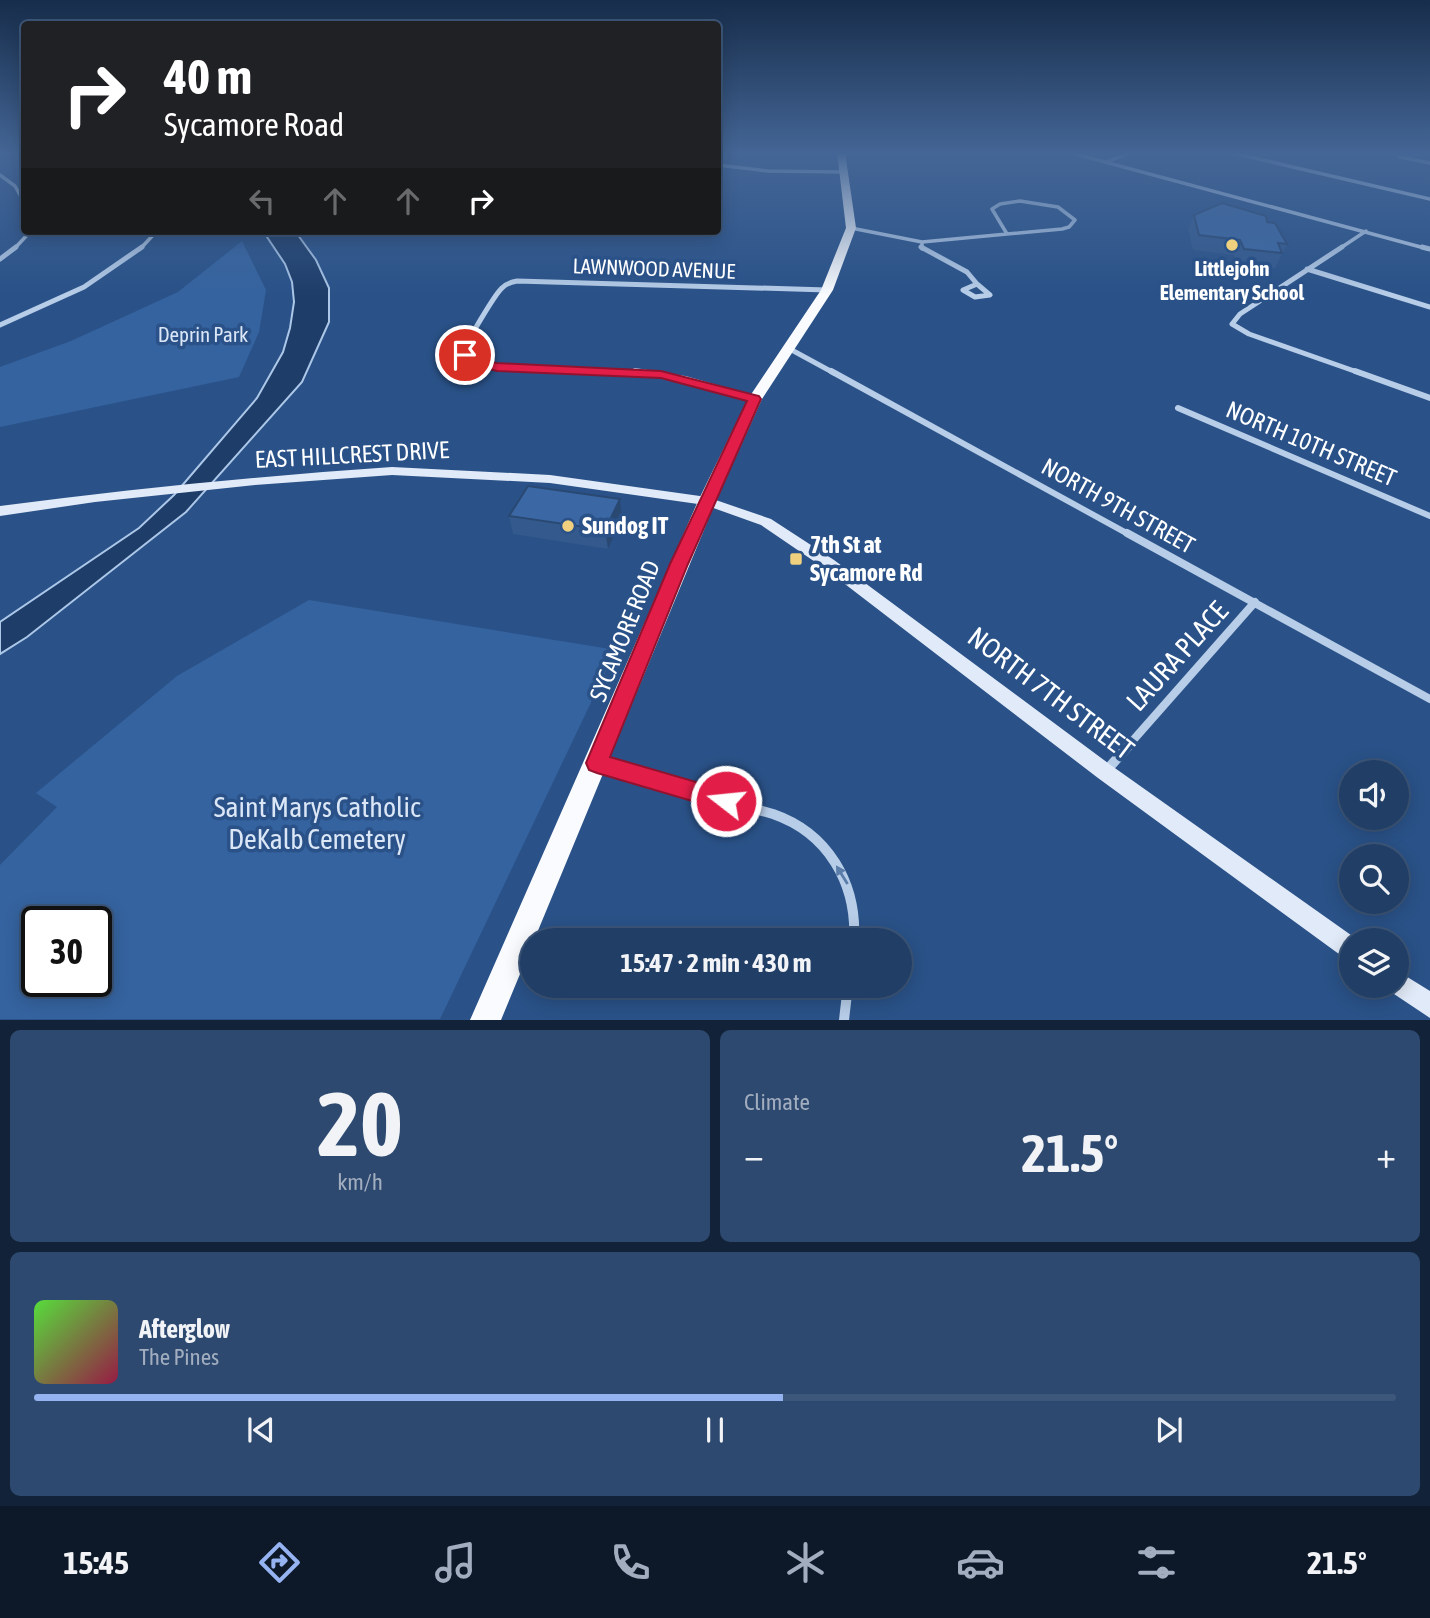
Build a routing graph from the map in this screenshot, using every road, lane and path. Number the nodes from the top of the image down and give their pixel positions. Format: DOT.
graph roads {
  1 [pos="848,200"];
  2 [pos="1247,200"];
  3 [pos="851,228"];
  4 [pos="1366,231"];
  5 [pos="1007,234"];
  6 [pos="27,235"];
  7 [pos="152,235"];
  8 [pos="922,242"];
  9 [pos="1430,248"];
  10 [pos="0,259"];
  11 [pos="1307,270"];
  12 [pos="977,284"];
  13 [pos="827,290"];
  14 [pos="1430,307"];
  15 [pos="0,325"];
  16 [pos="788,348"];
  17 [pos="1430,398"];
  18 [pos="755,399"];
  19 [pos="1178,408"];
  20 [pos="707,501"];
  21 [pos="0,511"];
  22 [pos="1430,516"];
  23 [pos="1255,602"];
  24 [pos="1430,699"];
  25 [pos="597,763"];
  26 [pos="1105,772"];
  27 [pos="856,928"];
  28 [pos="1339,940"];
  29 [pos="1409,991"];
  30 [pos="847,998"];
  31 [pos="1430,1006"];
  32 [pos="485,1020"];
  33 [pos="844,1020"];
  1 -- 3 [label="main road, SYCAMORE ROAD"];
  2 -- 4 [label="street"];
  3 -- 8 [label="street"];
  3 -- 13 [label="main road, SYCAMORE ROAD"];
  4 -- 9 [label="street"];
  4 -- 11 [label="street"];
  5 -- 5 [label="street"];
  5 -- 8 [label="street"];
  6 -- 10 [label="street"];
  7 -- 15 [label="street"];
  8 -- 12 [label="street"];
  11 -- 14 [label="street"];
  11 -- 17 [label="street"];
  12 -- 12 [label="street"];
  13 -- 16 [label="main road, SYCAMORE ROAD"];
  13 -- 18 [label="street, LAWNWOOD AVENUE"];
  16 -- 18 [label="main road, SYCAMORE ROAD"];
  16 -- 23 [label="street, NORTH 9TH STREET"];
  18 -- 20 [label="main road, SYCAMORE ROAD"];
  19 -- 22 [label="street, NORTH 10TH STREET"];
  20 -- 21 [label="street, EAST HILLCREST DRIVE"];
  20 -- 25 [label="main road, SYCAMORE ROAD"];
  20 -- 26 [label="street, NORTH 7TH STREET"];
  23 -- 24 [label="street, NORTH 9TH STREET"];
  23 -- 26 [label="street, LAURA PLACE"];
  27 -- 25 [label="street, one-way"];
  25 -- 32 [label="main road, SYCAMORE ROAD"];
  26 -- 28 [label="street, NORTH 7TH STREET"];
  29 -- 31 [label="street"];
  30 -- 33 [label="street"];
}
